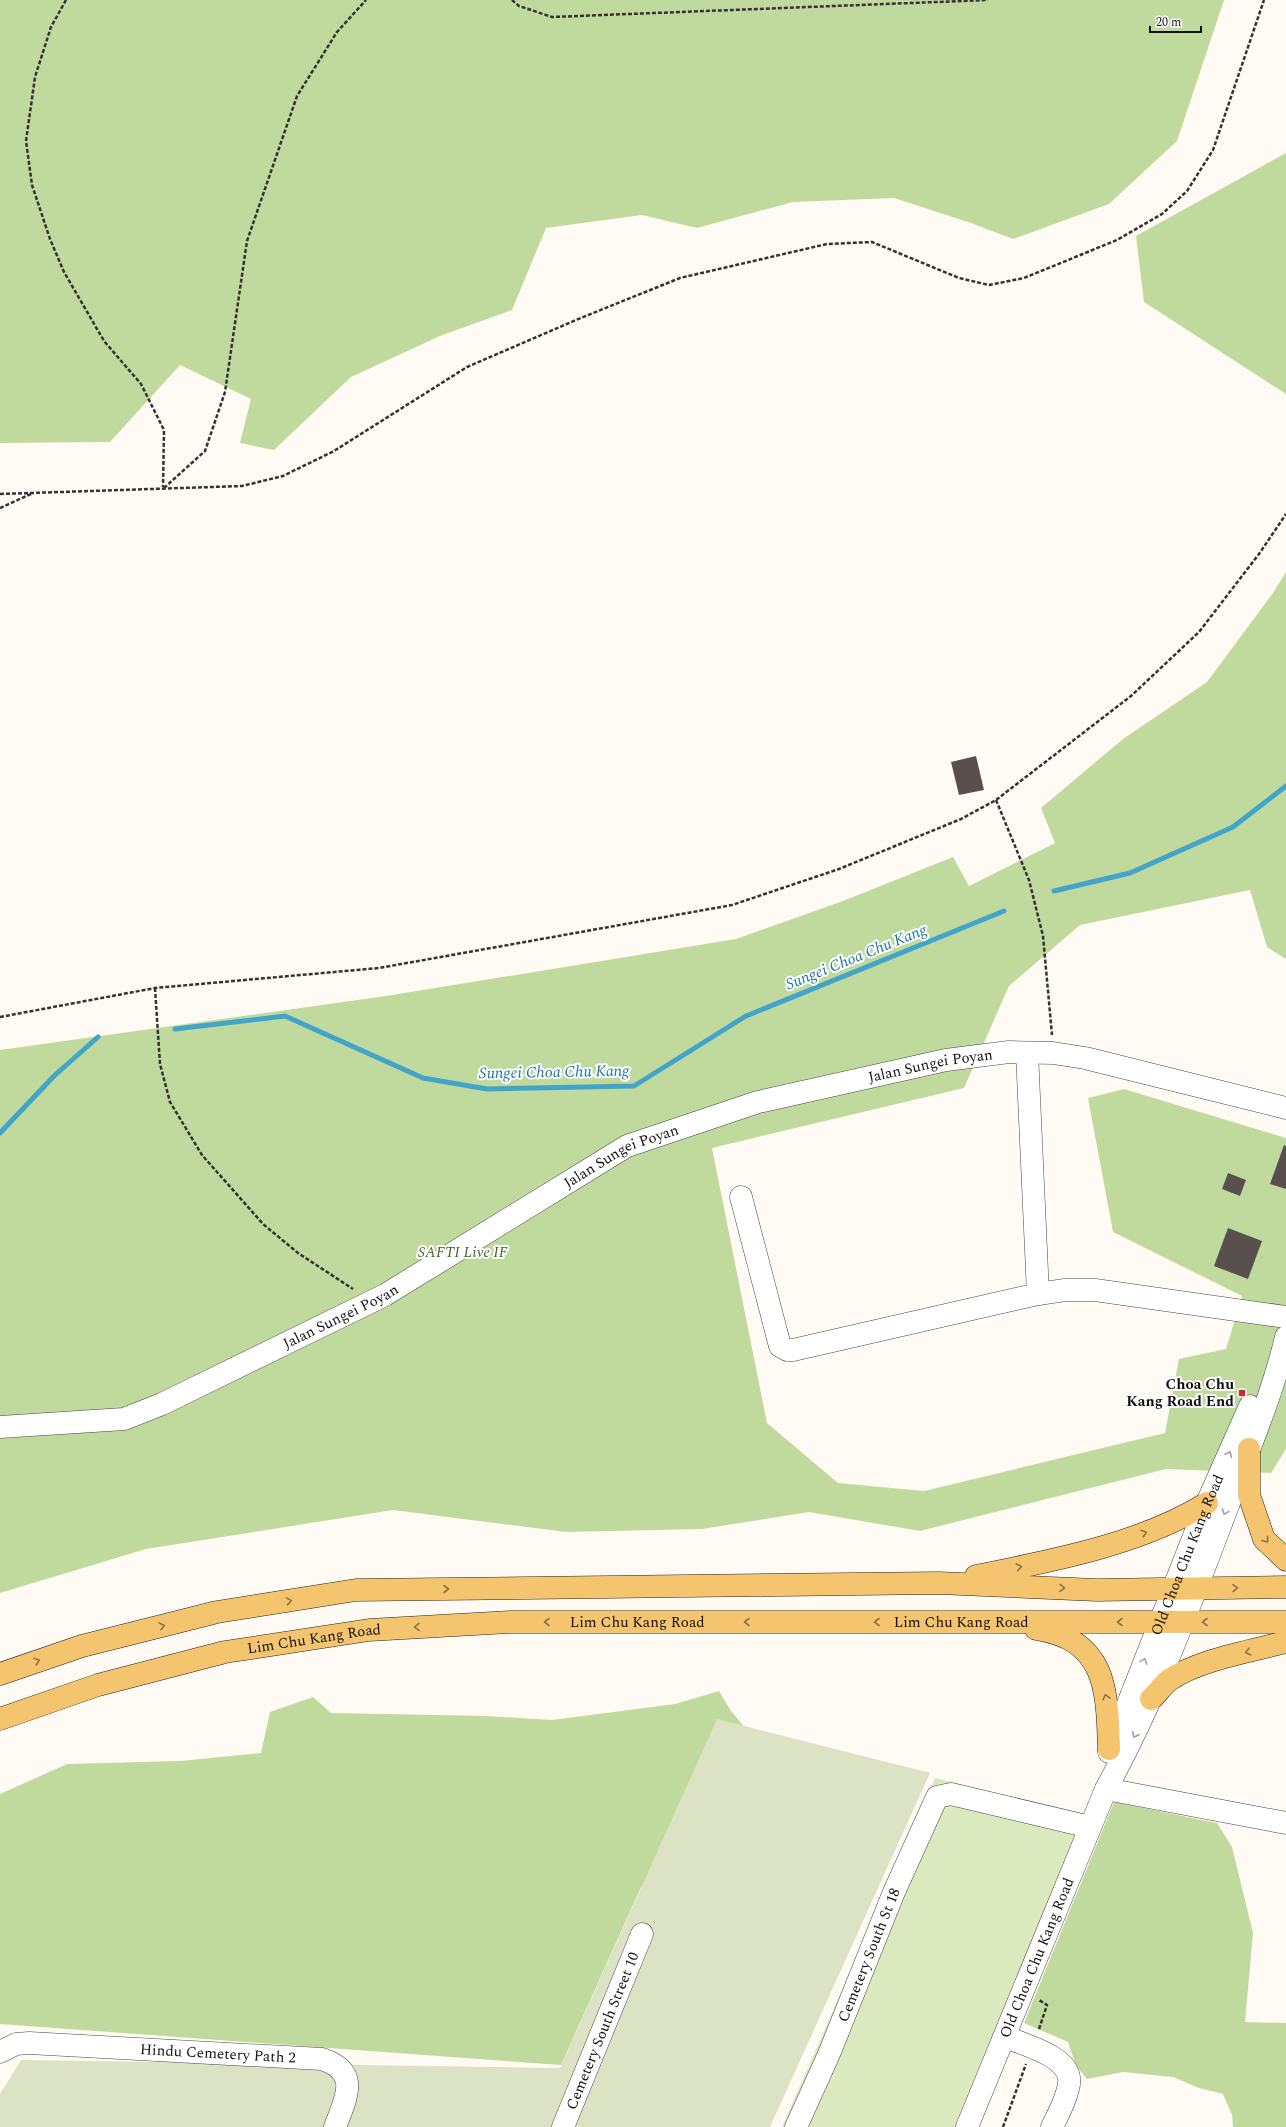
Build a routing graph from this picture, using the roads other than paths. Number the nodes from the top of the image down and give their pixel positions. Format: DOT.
graph roads {
  1 [pos="1027,1053"];
  2 [pos="1286,1108"];
  3 [pos="741,1197"];
  4 [pos="1038,1294"];
  5 [pos="1286,1317"];
  6 [pos="1286,1327"];
  7 [pos="1286,1337"];
  8 [pos="1283,1360"];
  9 [pos="0,1427"];
  10 [pos="1248,1449"];
  11 [pos="1207,1503"];
  12 [pos="1286,1560"];
  13 [pos="939,1583"];
  14 [pos="1286,1587"];
  15 [pos="1173,1588"];
  16 [pos="1196,1588"];
  17 [pos="986,1622"];
  18 [pos="1159,1622"];
  19 [pos="1182,1622"];
  20 [pos="1286,1622"];
  21 [pos="1286,1642"];
  22 [pos="0,1674"];
  23 [pos="1151,1699"];
  24 [pos="0,1719"];
  25 [pos="1109,1749"];
  26 [pos="1106,1789"];
  27 [pos="1286,1823"];
  28 [pos="1090,1827"];
  29 [pos="642,1934"];
  30 [pos="1005,2036"];
  31 [pos="0,2052"];
  32 [pos="335,2127"];
  33 [pos="563,2127"];
  34 [pos="796,2127"];
  35 [pos="967,2127"];
  36 [pos="1052,2127"];
  1 -- 2 [label="street, Jalan Sungei Poyan"];
  1 -- 4 [label="street"];
  1 -- 9 [label="street, Jalan Sungei Poyan"];
  3 -- 4 [label="street"];
  4 -- 5 [label="street"];
  11 -- 6 [label="street, Old Choa Chu Kang Road, one-way"];
  7 -- 8 [label="street, Old Choa Chu Kang Road"];
  8 -- 10 [label="street, Old Choa Chu Kang Road"];
  10 -- 12 [label="main road, one-way"];
  10 -- 16 [label="street, Old Choa Chu Kang Road, one-way"];
  13 -- 11 [label="main road, one-way"];
  11 -- 15 [label="street, Old Choa Chu Kang Road"];
  13 -- 15 [label="main road, one-way"];
  22 -- 13 [label="main road, one-way"];
  16 -- 14 [label="main road, one-way"];
  15 -- 16 [label="main road"];
  15 -- 18 [label="street, Old Choa Chu Kang Road"];
  16 -- 19 [label="street, Old Choa Chu Kang Road"];
  18 -- 17 [label="main road, Lim Chu Kang Road, one-way"];
  17 -- 24 [label="main road, Lim Chu Kang Road, one-way"];
  25 -- 17 [label="main road, one-way"];
  18 -- 19 [label="main road, Lim Chu Kang Road"];
  25 -- 18 [label="street, Old Choa Chu Kang Road, one-way"];
  20 -- 19 [label="main road, Lim Chu Kang Road, one-way"];
  19 -- 23 [label="street, Old Choa Chu Kang Road"];
  21 -- 23 [label="main road, one-way"];
  23 -- 26 [label="street, Old Choa Chu Kang Road, one-way"];
  25 -- 26 [label="street, Old Choa Chu Kang Road"];
  26 -- 27 [label="street"];
  26 -- 28 [label="street, Old Choa Chu Kang Road"];
  28 -- 30 [label="street, Old Choa Chu Kang Road"];
  28 -- 34 [label="street, Cemetery South St 18"];
  29 -- 33 [label="street, Cemetery South Street 10"];
  30 -- 35 [label="street, Old Choa Chu Kang Road"];
  30 -- 36 [label="street"];
  31 -- 32 [label="street, Hindu Cemetery Path 2"];
}
